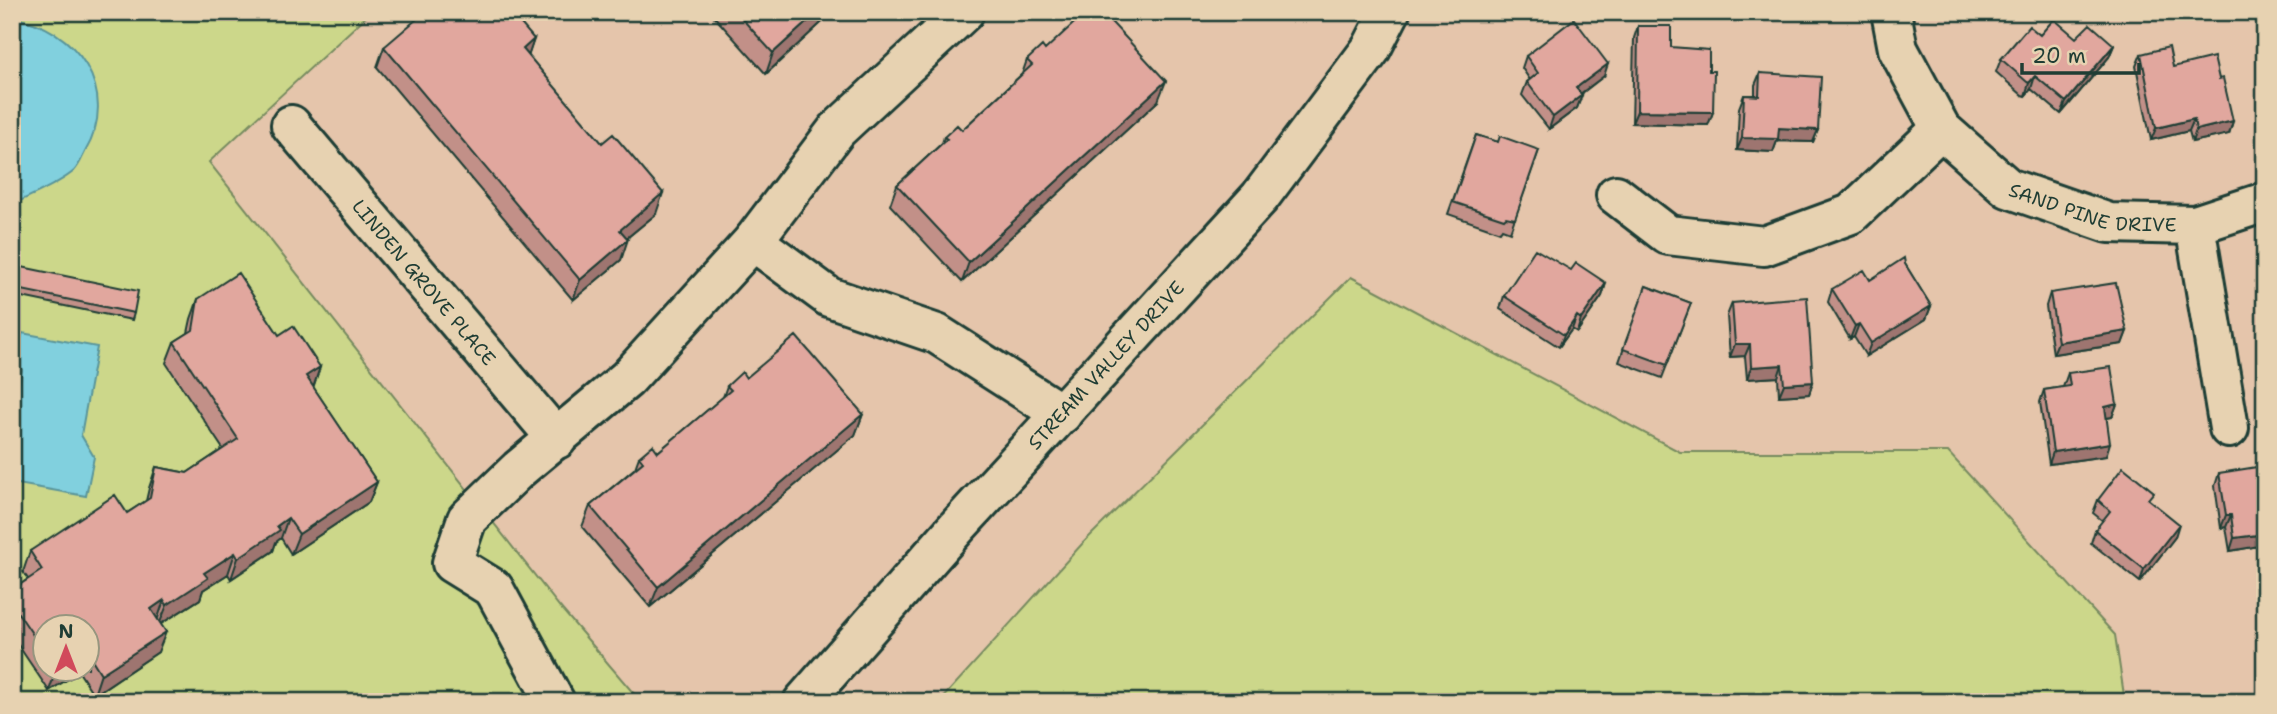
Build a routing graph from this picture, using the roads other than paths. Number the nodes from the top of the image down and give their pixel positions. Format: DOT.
graph roads {
  1 [pos="964,12"];
  2 [pos="1390,12"];
  3 [pos="1891,12"];
  4 [pos="291,125"];
  5 [pos="1941,129"];
  6 [pos="1616,195"];
  7 [pos="2265,202"];
  8 [pos="2195,225"];
  9 [pos="753,241"];
  10 [pos="1062,414"];
  11 [pos="2229,428"];
  12 [pos="557,439"];
  13 [pos="555,702"];
  14 [pos="803,702"];
  1 -- 9 [label="street"];
  2 -- 10 [label="street, STREAM VALLEY DRIVE"];
  3 -- 5 [label="street, SAND PINE DRIVE"];
  4 -- 12 [label="street, LINDEN GROVE PLACE"];
  5 -- 6 [label="street"];
  5 -- 8 [label="street, SAND PINE DRIVE"];
  7 -- 8 [label="street, SAND PINE DRIVE"];
  8 -- 11 [label="street"];
  9 -- 10 [label="street"];
  9 -- 12 [label="street"];
  10 -- 14 [label="street, STREAM VALLEY DRIVE"];
  12 -- 13 [label="street"];
}
